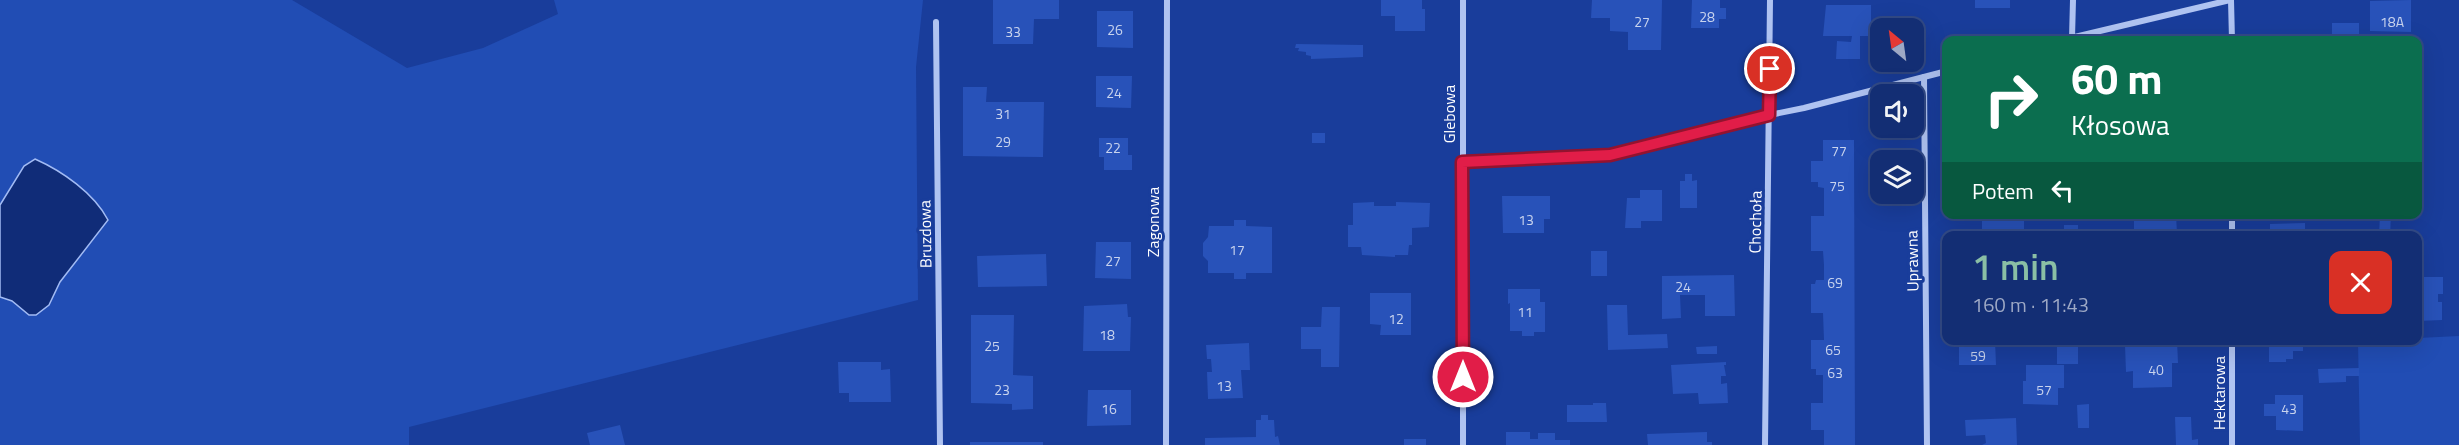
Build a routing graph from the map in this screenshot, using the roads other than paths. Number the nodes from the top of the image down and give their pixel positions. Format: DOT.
graph roads {
  1 [pos="1167,0"];
  2 [pos="1463,0"];
  3 [pos="1770,0"];
  4 [pos="2073,0"];
  5 [pos="2231,0"];
  6 [pos="936,22"];
  7 [pos="2073,36"];
  8 [pos="2081,36"];
  9 [pos="2232,36"];
  10 [pos="1942,72"];
  11 [pos="1924,77"];
  12 [pos="1769,115"];
  13 [pos="1462,162"];
  14 [pos="2232,345"];
  15 [pos="940,445"];
  16 [pos="1166,445"];
  17 [pos="1463,445"];
  18 [pos="1765,445"];
  19 [pos="1927,445"];
  20 [pos="2232,445"];
  1 -- 16 [label="street, Zagonowa"];
  2 -- 13 [label="street, Glebowa"];
  3 -- 12 [label="street, Chochoła"];
  4 -- 7 [label="street"];
  5 -- 8 [label="street"];
  5 -- 9 [label="street"];
  6 -- 15 [label="street, Bruzdowa"];
  10 -- 11 [label="street"];
  11 -- 12 [label="street"];
  11 -- 19 [label="street, Uprawna"];
  12 -- 13 [label="street"];
  12 -- 18 [label="street, Chochoła"];
  13 -- 17 [label="street, Glebowa"];
  14 -- 20 [label="street, Hektarowa"];
}
